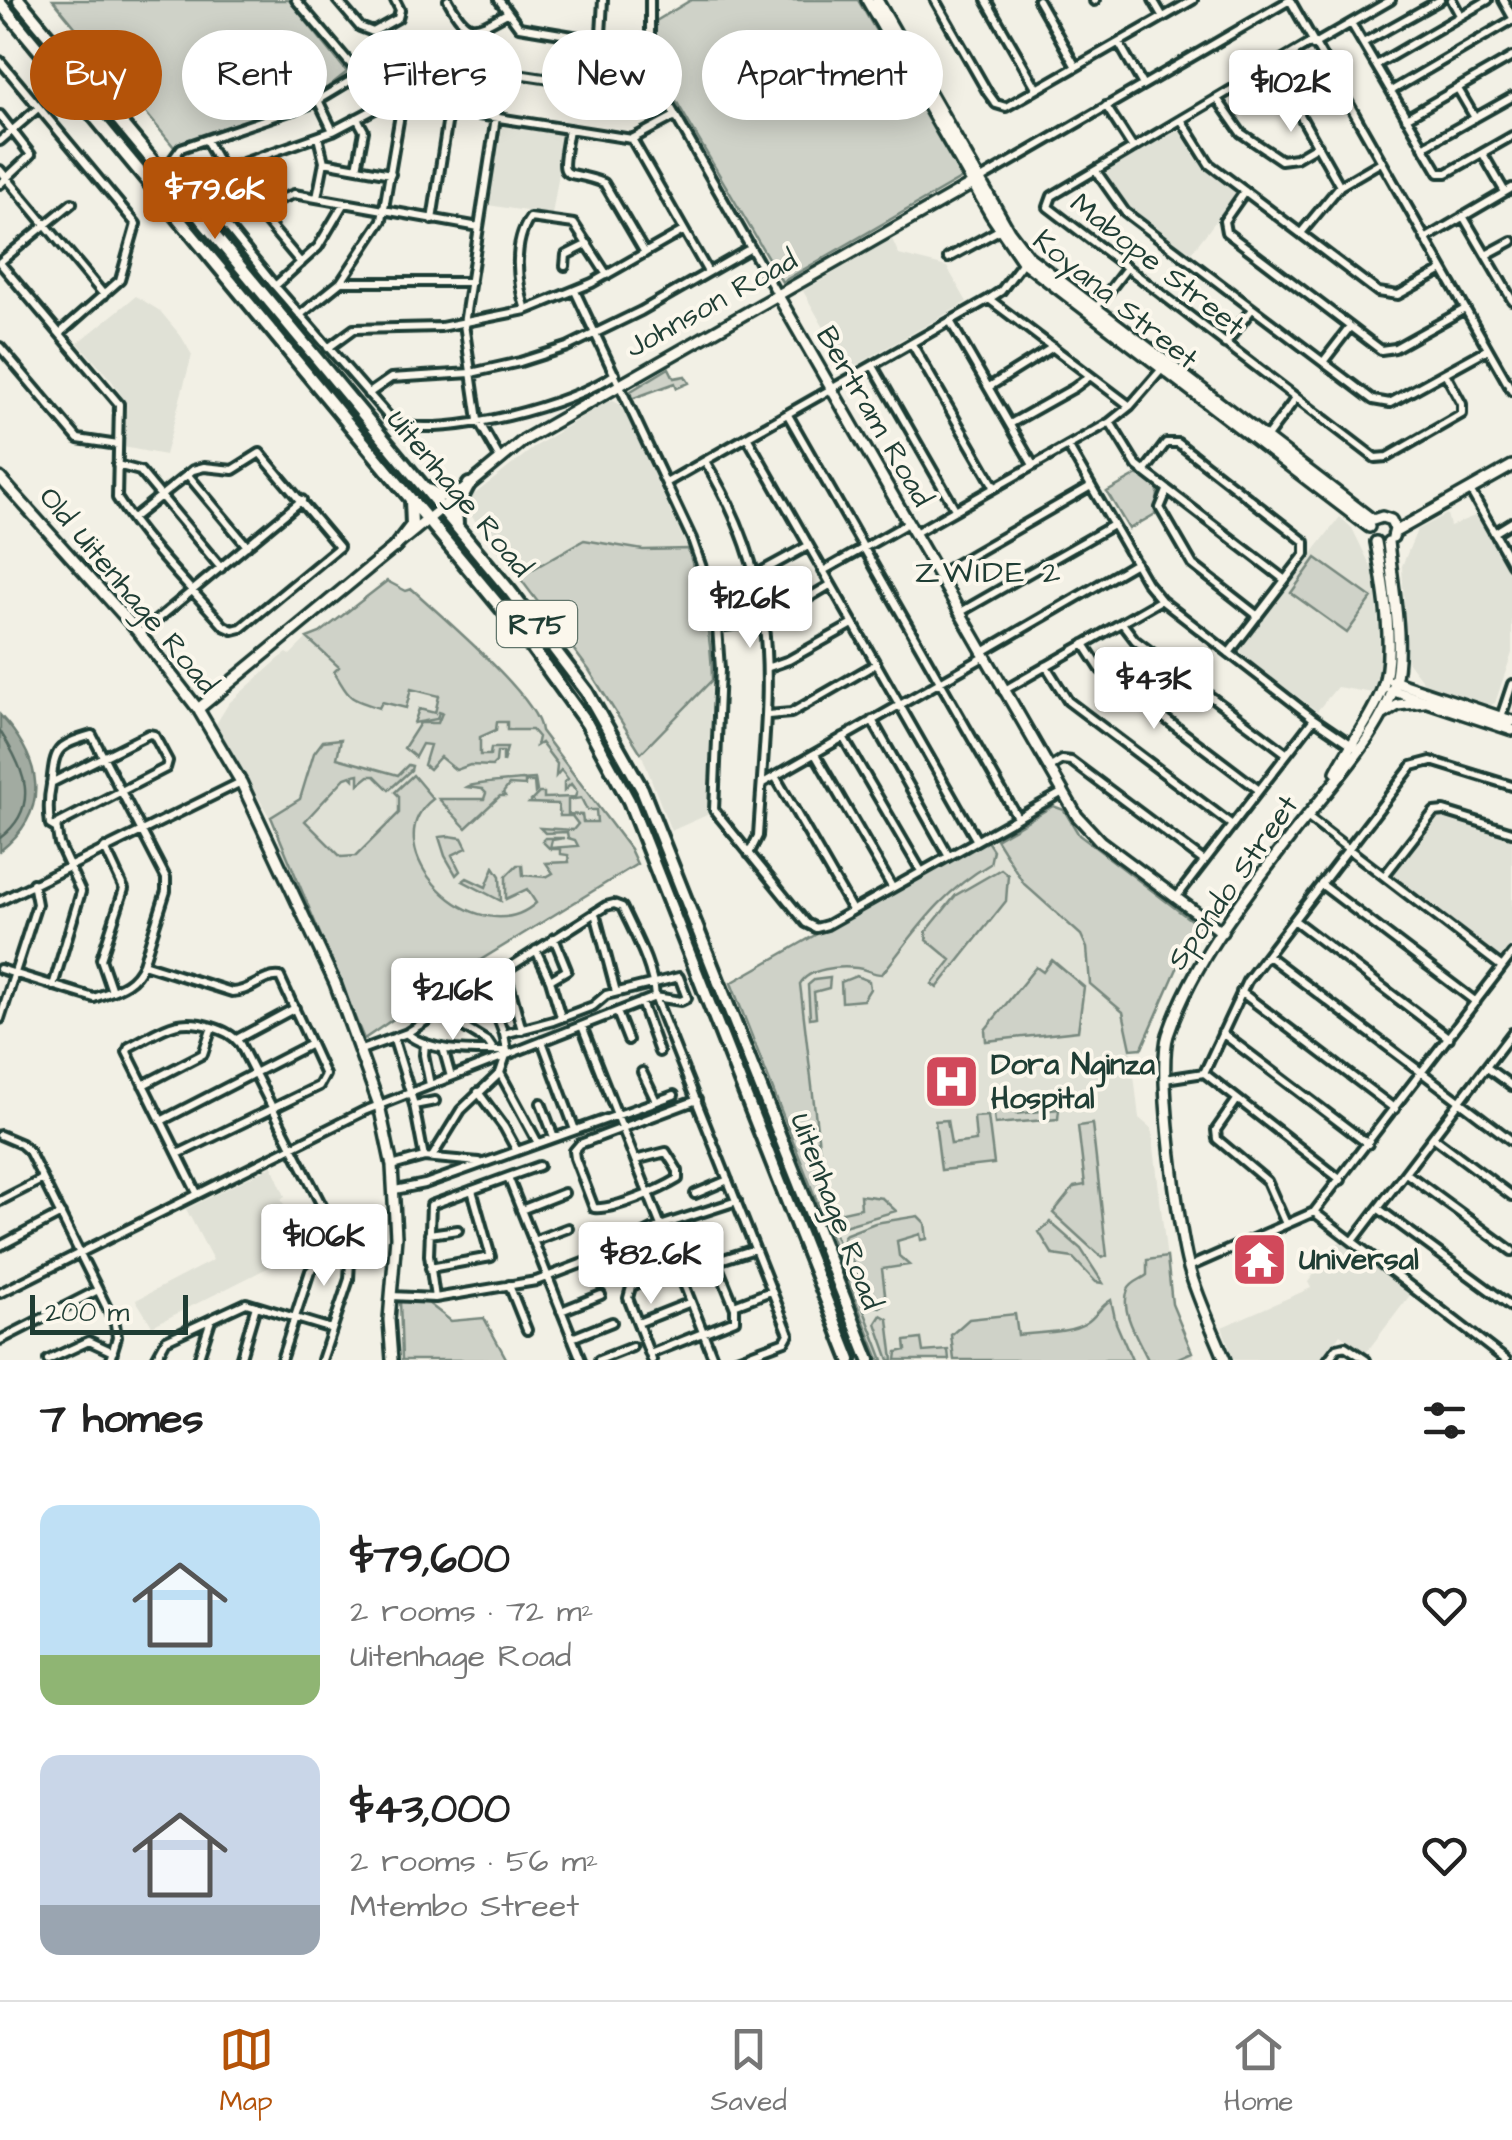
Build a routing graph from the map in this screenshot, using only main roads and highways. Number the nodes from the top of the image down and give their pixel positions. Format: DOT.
graph roads {
  1 [pos="20,0"];
  2 [pos="867,0"];
  3 [pos="877,0"];
  4 [pos="0,2"];
  5 [pos="977,182"];
  6 [pos="777,294"];
  7 [pos="1512,466"];
  8 [pos="0,478"];
  9 [pos="422,487"];
  10 [pos="464,488"];
  11 [pos="411,500"];
  12 [pos="442,509"];
  13 [pos="428,520"];
  14 [pos="1371,523"];
  15 [pos="459,530"];
  16 [pos="1395,532"];
  17 [pos="1382,542"];
  18 [pos="395,547"];
  19 [pos="1397,662"];
  20 [pos="1389,684"];
  21 [pos="1417,689"];
  22 [pos="1426,702"];
  23 [pos="198,709"];
  24 [pos="1381,716"];
  25 [pos="1506,719"];
  26 [pos="1512,730"];
  27 [pos="1354,746"];
  28 [pos="1222,932"];
  29 [pos="392,1360"];
  30 [pos="850,1360"];
  31 [pos="869,1360"];
  32 [pos="1225,1360"];
  1 -- 9 [label="main road, Uitenhage Road / R75"];
  2 -- 5 [label="main road, Koyana Street"];
  3 -- 5 [label="main road, Koyana Street"];
  4 -- 11 [label="main road, Uitenhage Road / R75"];
  5 -- 6 [label="main road, Johnson Road"];
  5 -- 14 [label="main road, Koyana Street"];
  5 -- 14 [label="main road, Koyana Street"];
  6 -- 10 [label="main road, Johnson Road"];
  6 -- 28 [label="main road, Bertram Road"];
  7 -- 16 [label="main road"];
  8 -- 23 [label="main road, Old Uitenhage Road"];
  9 -- 10 [label="main road"];
  9 -- 12 [label="main road, Uitenhage Road / R75"];
  10 -- 12 [label="main road, Johnson Road"];
  10 -- 15 [label="main road"];
  11 -- 13 [label="main road, Uitenhage Road / R75"];
  11 -- 18 [label="main road"];
  12 -- 13 [label="main road, Johnson Road"];
  12 -- 15 [label="main road, Uitenhage Road / R75"];
  13 -- 18 [label="main road, Johnson Road"];
  13 -- 30 [label="main road, Uitenhage Road / R75"];
  14 -- 16 [label="main road"];
  14 -- 17 [label="main road"];
  15 -- 31 [label="main road, Uitenhage Road / R75"];
  16 -- 17 [label="main road"];
  17 -- 19 [label="main road, Spondo Street"];
  17 -- 20 [label="main road, Spondo Street"];
  18 -- 23 [label="main road, Johnson Road"];
  19 -- 20 [label="main road, Spondo Street"];
  19 -- 21 [label="main road"];
  20 -- 21 [label="main road"];
  20 -- 22 [label="main road"];
  20 -- 24 [label="main road, Spondo Street"];
  20 -- 27 [label="main road, Spondo Street"];
  21 -- 25 [label="main road"];
  22 -- 24 [label="main road"];
  22 -- 26 [label="main road"];
  23 -- 29 [label="main road, Old Uitenhage Road"];
  24 -- 27 [label="main road, Spondo Street"];
  27 -- 28 [label="main road, Spondo Street"];
  28 -- 32 [label="main road, Spondo Street"];
}
